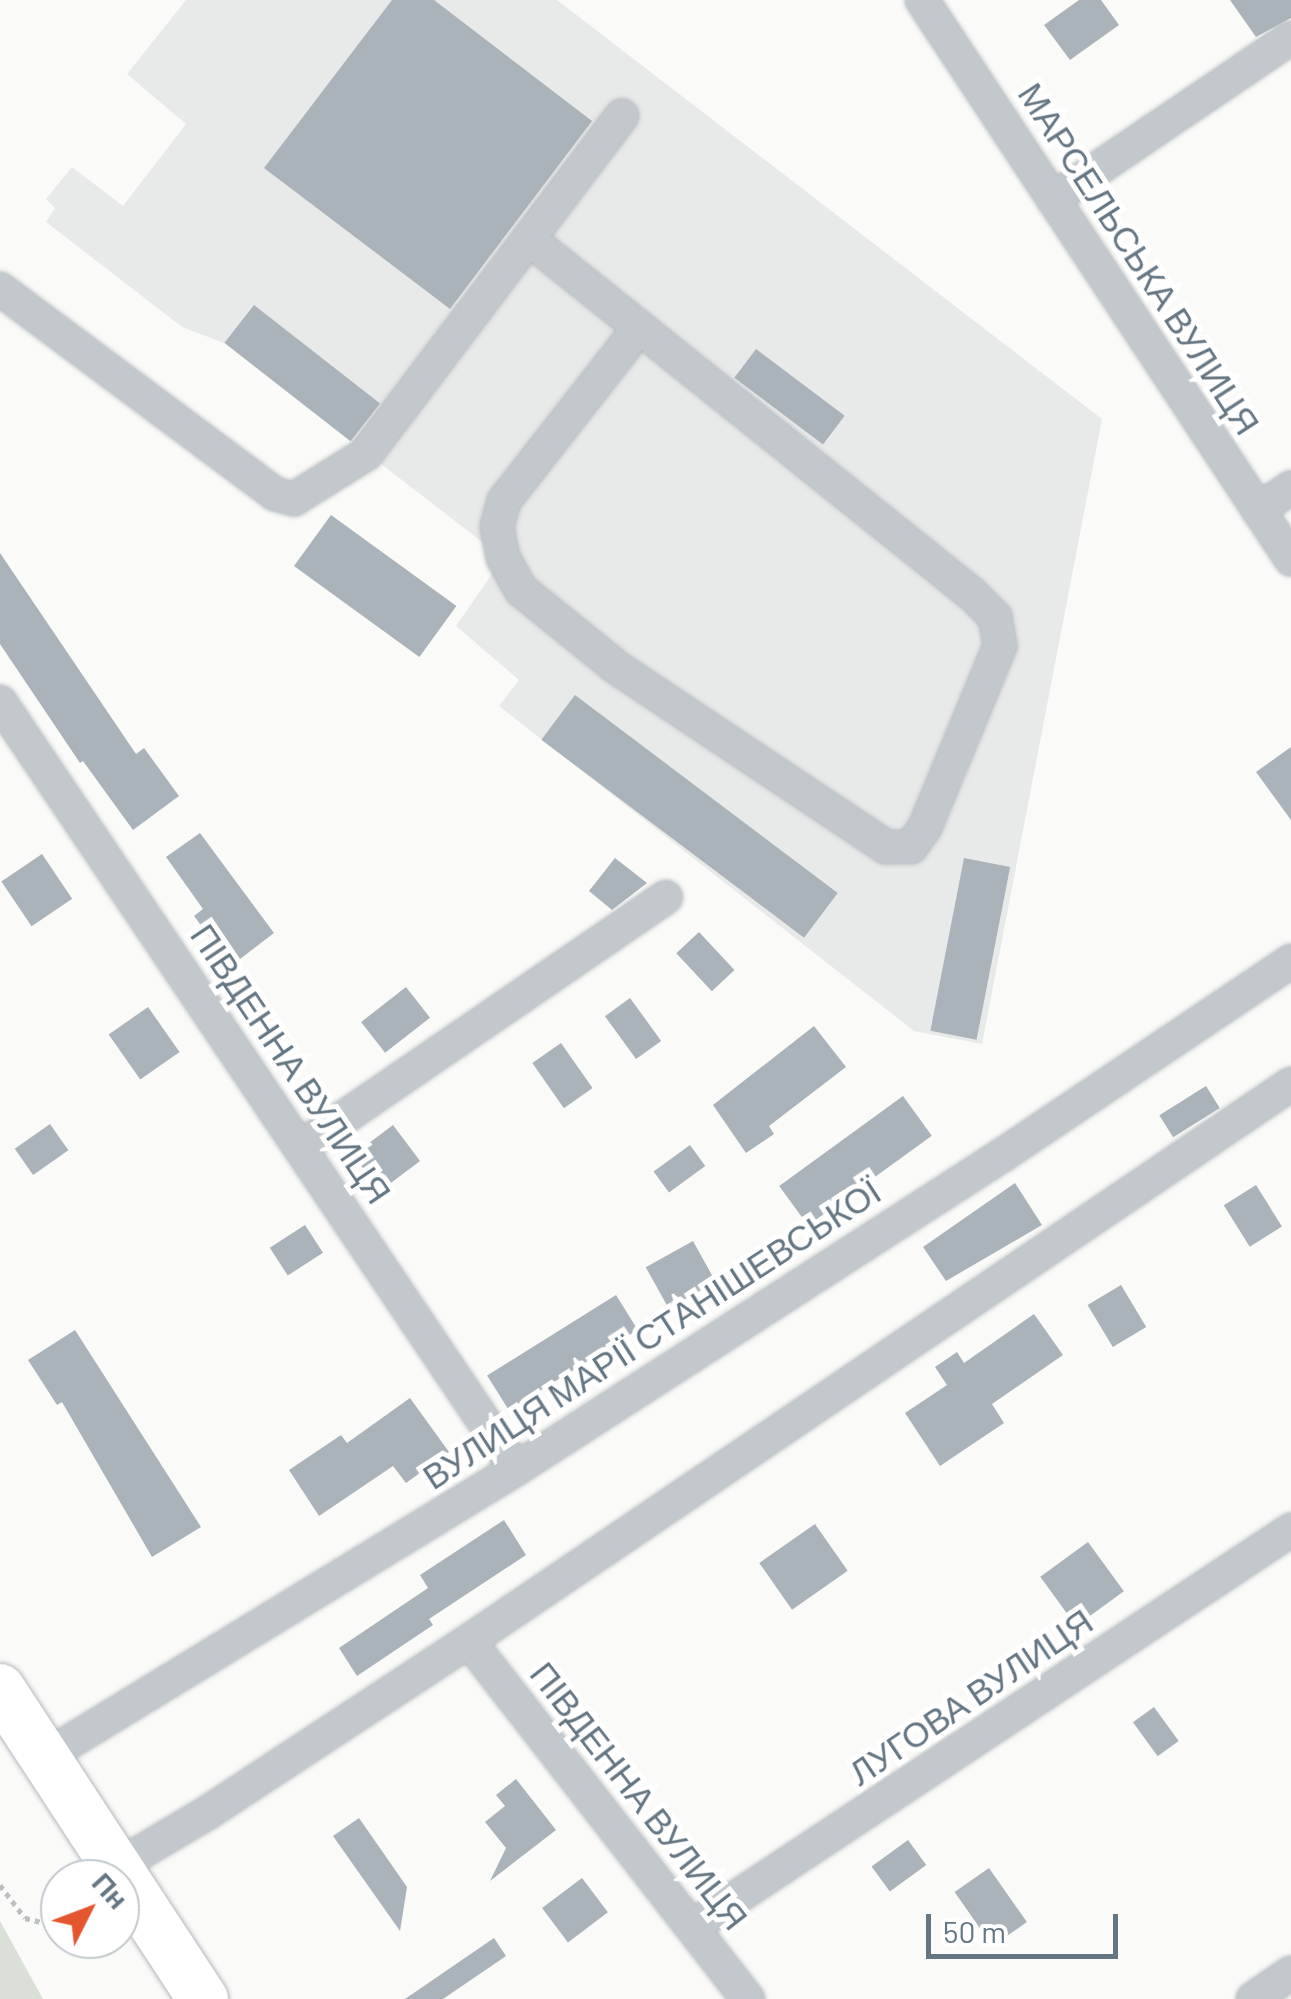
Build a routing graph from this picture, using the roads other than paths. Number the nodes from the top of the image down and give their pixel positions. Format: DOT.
graph roads {
  1 [pos="922,0"];
  2 [pos="1291,38"];
  3 [pos="622,116"];
  4 [pos="1053,200"];
  5 [pos="529,239"];
  6 [pos="0,290"];
  7 [pos="639,328"];
  8 [pos="1291,488"];
  9 [pos="1258,510"];
  10 [pos="1291,559"];
  11 [pos="0,702"];
  12 [pos="666,897"];
  13 [pos="1291,961"];
  14 [pos="1291,1084"];
  15 [pos="300,1147"];
  16 [pos="516,1469"];
  17 [pos="1291,1530"];
  18 [pos="468,1641"];
  19 [pos="0,1689"];
  20 [pos="45,1758"];
  21 [pos="111,1859"];
  22 [pos="129,1859"];
  23 [pos="140,1903"];
  24 [pos="692,1927"];
  25 [pos="1291,1973"];
  26 [pos="203,1999"];
  27 [pos="748,1999"];
  28 [pos="1252,1999"];
  1 -- 4 [label="street, МАРСЕЛЬСЬКА ВУЛИЦЯ"];
  2 -- 4 [label="street"];
  3 -- 5 [label="street"];
  4 -- 9 [label="street, МАРСЕЛЬСЬКА ВУЛИЦЯ"];
  5 -- 6 [label="street"];
  5 -- 7 [label="street"];
  7 -- 7 [label="street"];
  8 -- 9 [label="street"];
  9 -- 10 [label="street, МАРСЕЛЬСЬКА ВУЛИЦЯ"];
  11 -- 15 [label="street, ПІВДЕННА ВУЛИЦЯ"];
  12 -- 15 [label="street"];
  13 -- 16 [label="street, ВУЛИЦЯ МАРІЇ СТАНІШЕВСЬКОЇ"];
  14 -- 18 [label="street"];
  15 -- 16 [label="street, ПІВДЕННА ВУЛИЦЯ"];
  16 -- 20 [label="street, ВУЛИЦЯ МАРІЇ СТАНІШЕВСЬКОЇ"];
  17 -- 24 [label="street, ЛУГОВА ВУЛИЦЯ"];
  18 -- 22 [label="street"];
  18 -- 24 [label="street, ПІВДЕННА ВУЛИЦЯ"];
  19 -- 20 [label="highway"];
  20 -- 21 [label="highway"];
  23 -- 26 [label="highway"];
  24 -- 27 [label="street, ПІВДЕННА ВУЛИЦЯ"];
  25 -- 28 [label="street"];
}
